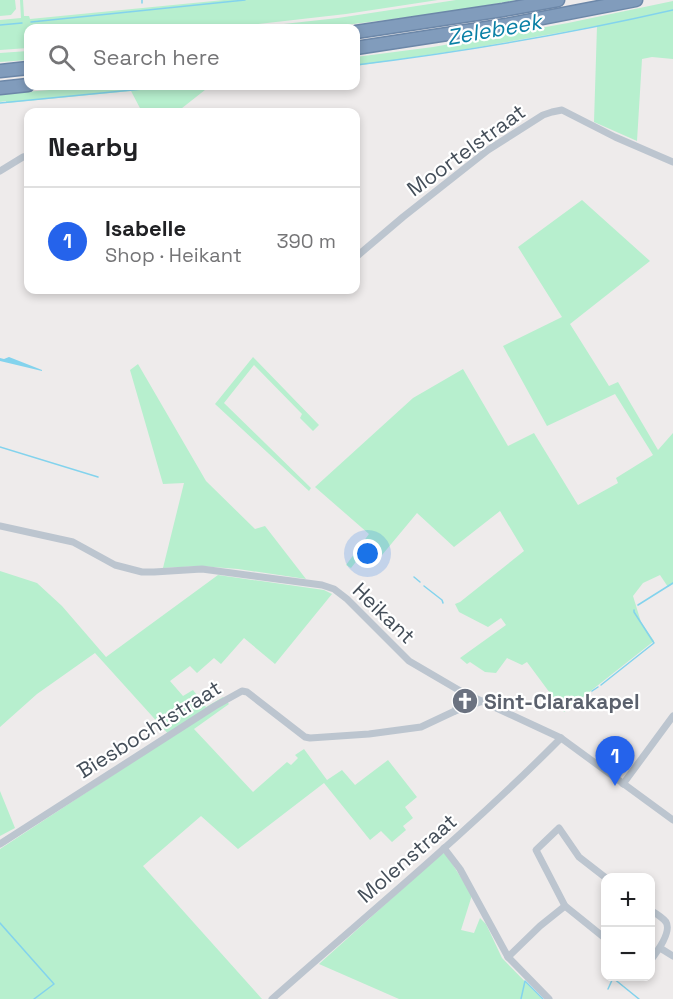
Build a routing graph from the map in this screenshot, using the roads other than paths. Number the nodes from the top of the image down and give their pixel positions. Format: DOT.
graph roads {
  1 [pos="558,0"];
  2 [pos="636,0"];
  3 [pos="360,31"];
  4 [pos="360,47"];
  5 [pos="24,69"];
  6 [pos="0,71"];
  7 [pos="24,85"];
  8 [pos="0,88"];
  9 [pos="24,157"];
  10 [pos="673,162"];
  11 [pos="0,171"];
  12 [pos="360,254"];
  13 [pos="0,526"];
  14 [pos="462,692"];
  15 [pos="483,701"];
  16 [pos="455,711"];
  17 [pos="673,716"];
  18 [pos="561,738"];
  19 [pos="623,784"];
  20 [pos="673,820"];
  21 [pos="0,844"];
  22 [pos="444,848"];
  23 [pos="601,874"];
  24 [pos="566,906"];
  25 [pos="655,913"];
  26 [pos="601,935"];
  27 [pos="660,948"];
  28 [pos="655,955"];
  29 [pos="673,956"];
  30 [pos="508,957"];
  31 [pos="272,999"];
  32 [pos="549,999"];
  1 -- 3 [label="highway"];
  2 -- 4 [label="highway"];
  5 -- 6 [label="highway"];
  7 -- 8 [label="highway"];
  9 -- 11 [label="street"];
  10 -- 12 [label="street, Moortelstraat"];
  13 -- 14 [label="street, Heikant"];
  14 -- 15 [label="street, Heikant"];
  14 -- 16 [label="street"];
  15 -- 16 [label="street, Biesbochtstraat"];
  15 -- 18 [label="street, Heikant"];
  16 -- 21 [label="street, Biesbochtstraat"];
  17 -- 19 [label="street"];
  18 -- 19 [label="street, Heikant"];
  18 -- 22 [label="street, Molenstraat"];
  19 -- 20 [label="street, Heikant"];
  22 -- 30 [label="street"];
  22 -- 31 [label="street, Molenstraat"];
  23 -- 24 [label="street"];
  24 -- 26 [label="street"];
  24 -- 30 [label="street"];
  25 -- 27 [label="street"];
  27 -- 28 [label="street"];
  27 -- 29 [label="street"];
  30 -- 32 [label="street"];
}
